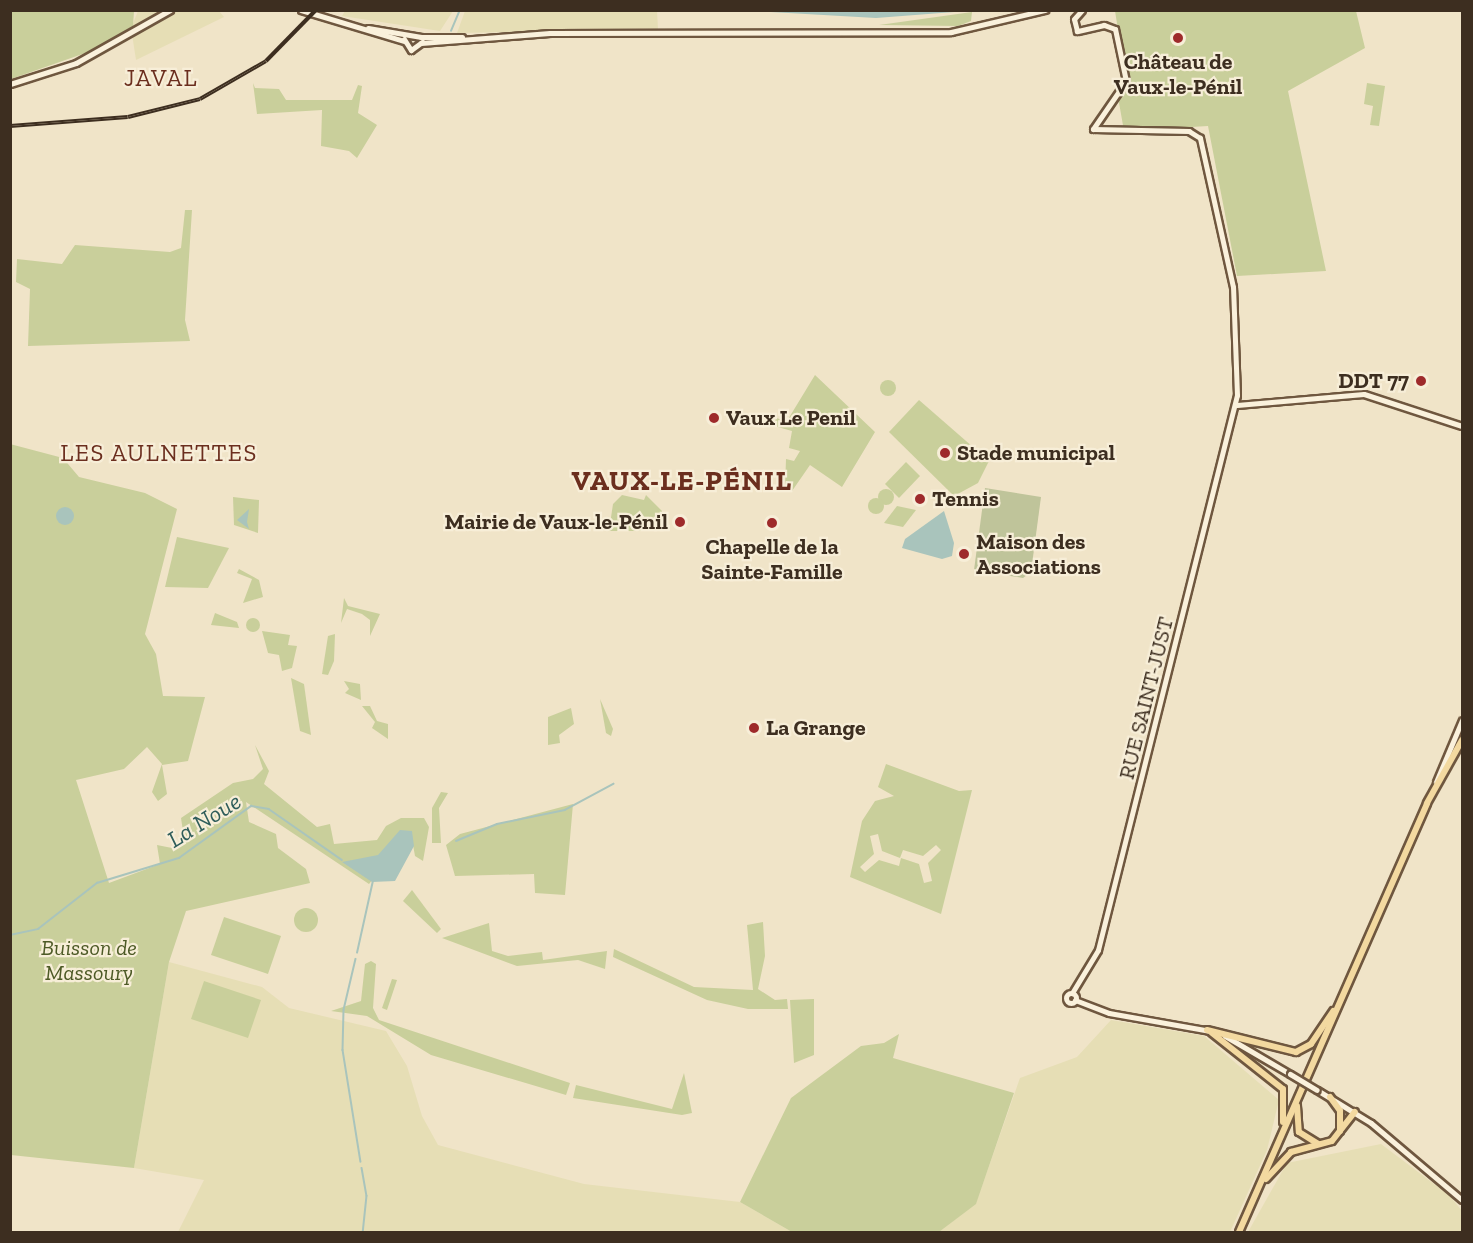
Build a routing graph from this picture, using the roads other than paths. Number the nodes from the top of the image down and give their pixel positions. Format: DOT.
graph roads {
  1 [pos="170,10"];
  2 [pos="301,10"];
  3 [pos="1045,10"];
  4 [pos="1082,10"];
  5 [pos="360,29"];
  6 [pos="407,34"];
  7 [pos="421,40"];
  8 [pos="404,41"];
  9 [pos="10,84"];
  10 [pos="1237,405"];
  11 [pos="1462,426"];
  12 [pos="1462,720"];
  13 [pos="1462,728"];
  14 [pos="1461,742"];
  15 [pos="1434,788"];
  16 [pos="1345,991"];
  17 [pos="1072,993"];
  18 [pos="1075,1000"];
  19 [pos="1207,1030"];
  20 [pos="1301,1090"];
  21 [pos="1330,1097"];
  22 [pos="1355,1112"];
  23 [pos="1339,1134"];
  24 [pos="1322,1144"];
  25 [pos="1275,1149"];
  26 [pos="1462,1200"];
  27 [pos="1251,1205"];
  28 [pos="1239,1233"];
  1 -- 9 [label="street"];
  2 -- 5 [label="street"];
  3 -- 7 [label="street"];
  4 -- 10 [label="street, RUE SAINT-JUST"];
  5 -- 6 [label="street"];
  5 -- 8 [label="street"];
  6 -- 7 [label="street"];
  6 -- 8 [label="street"];
  7 -- 8 [label="street"];
  10 -- 11 [label="street"];
  10 -- 17 [label="street, RUE SAINT-JUST"];
  12 -- 15 [label="street"];
  13 -- 14 [label="street"];
  14 -- 15 [label="main road"];
  15 -- 16 [label="main road"];
  16 -- 19 [label="main road"];
  16 -- 20 [label="main road"];
  17 -- 18 [label="street"];
  17 -- 18 [label="street"];
  18 -- 19 [label="street"];
  19 -- 21 [label="street, bridge"];
  19 -- 25 [label="main road"];
  20 -- 24 [label="main road"];
  20 -- 25 [label="main road"];
  21 -- 22 [label="street"];
  21 -- 23 [label="main road"];
  22 -- 23 [label="main road"];
  22 -- 26 [label="street"];
  23 -- 24 [label="main road"];
  24 -- 27 [label="main road"];
  25 -- 27 [label="main road"];
  27 -- 28 [label="main road"];
}
